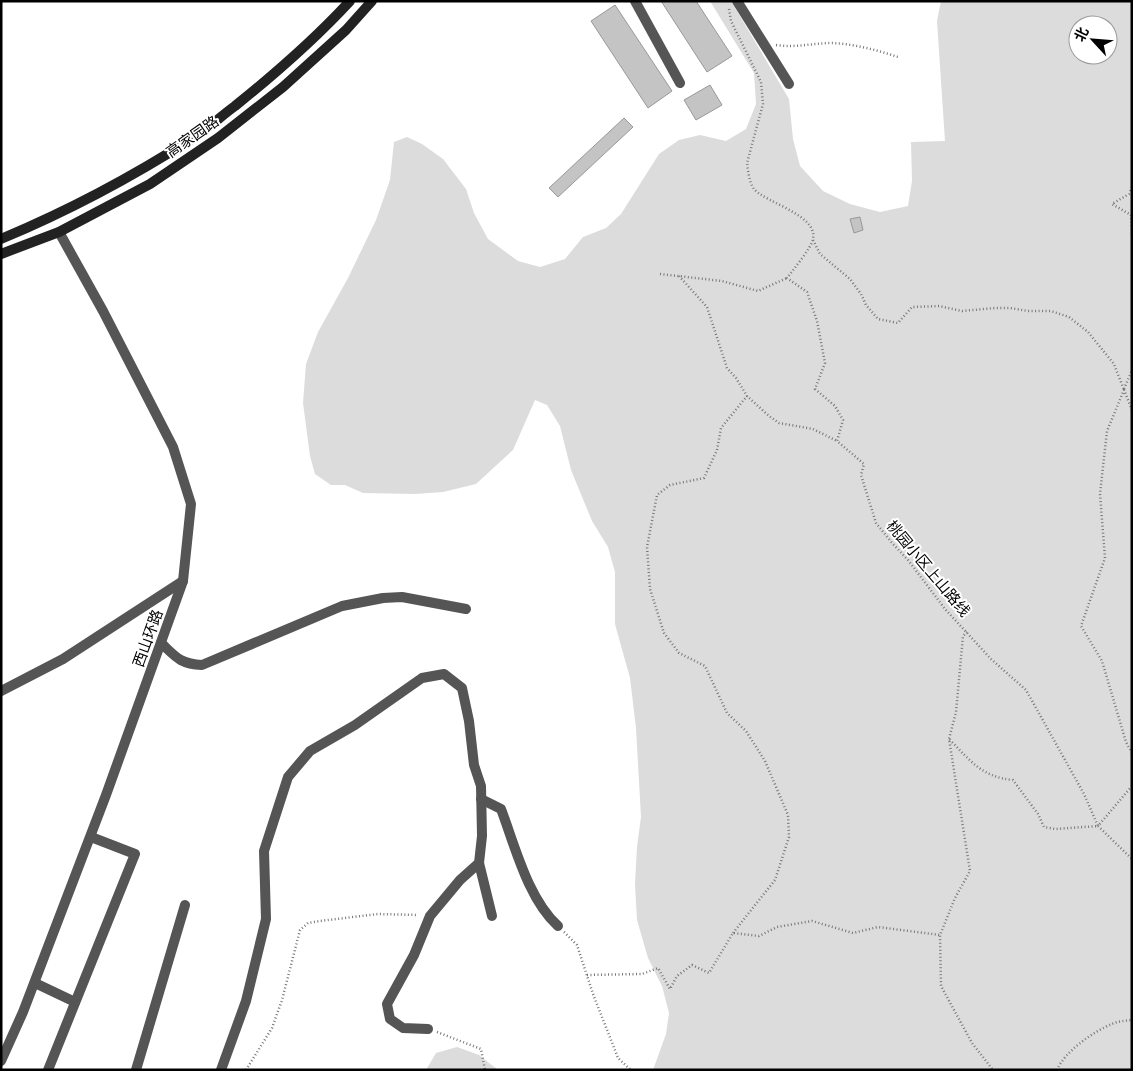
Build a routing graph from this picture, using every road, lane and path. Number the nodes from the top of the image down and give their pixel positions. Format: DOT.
graph roads {
  1 [pos="350,1"];
  2 [pos="372,1"];
  3 [pos="635,1"];
  4 [pos="733,4"];
  5 [pos="763,43"];
  6 [pos="898,57"];
  7 [pos="680,83"];
  8 [pos="789,84"];
  9 [pos="1132,187"];
  10 [pos="59,232"];
  11 [pos="1132,234"];
  12 [pos="1,239"];
  13 [pos="813,240"];
  14 [pos="1,254"];
  15 [pos="660,274"];
  16 [pos="679,276"];
  17 [pos="787,278"];
  18 [pos="1132,370"];
  19 [pos="1124,390"];
  20 [pos="747,396"];
  21 [pos="1132,410"];
  22 [pos="837,440"];
  23 [pos="183,581"];
  24 [pos="466,609"];
  25 [pos="967,632"];
  26 [pos="161,643"];
  27 [pos="1,691"];
  28 [pos="949,739"];
  29 [pos="1132,753"];
  30 [pos="1132,786"];
  31 [pos="481,799"];
  32 [pos="1098,826"];
  33 [pos="90,837"];
  34 [pos="1132,859"];
  35 [pos="479,863"];
  36 [pos="185,906"];
  37 [pos="430,916"];
  38 [pos="492,916"];
  39 [pos="558,926"];
  40 [pos="733,934"];
  41 [pos="940,934"];
  42 [pos="587,975"];
  43 [pos="35,983"];
  44 [pos="75,1002"];
  45 [pos="1132,1020"];
  46 [pos="428,1029"];
  47 [pos="1,1061"];
  48 [pos="48,1070"];
  49 [pos="136,1070"];
  50 [pos="221,1070"];
  51 [pos="246,1070"];
  52 [pos="485,1070"];
  53 [pos="631,1070"];
  54 [pos="993,1070"];
  55 [pos="1056,1070"];
  1 -- 12 [label="main road, 高家园路"];
  2 -- 10 [label="main road, 高家园路"];
  3 -- 7 [label="street"];
  4 -- 5 [label="street"];
  4 -- 13 [label="path"];
  5 -- 6 [label="path"];
  5 -- 8 [label="street"];
  9 -- 11 [label="path"];
  10 -- 14 [label="main road, 高家园路"];
  10 -- 23 [label="street, 西山环路"];
  13 -- 17 [label="path"];
  13 -- 19 [label="path"];
  15 -- 16 [label="path"];
  16 -- 17 [label="path"];
  16 -- 20 [label="path"];
  17 -- 22 [label="path"];
  18 -- 19 [label="path"];
  19 -- 21 [label="path"];
  19 -- 29 [label="path"];
  20 -- 22 [label="path"];
  20 -- 40 [label="path"];
  22 -- 25 [label="path, 桃园小区上山路线"];
  23 -- 26 [label="street, 西山环路"];
  23 -- 27 [label="street"];
  24 -- 26 [label="street"];
  25 -- 28 [label="path"];
  25 -- 32 [label="path, 桃园小区上山路线"];
  26 -- 33 [label="street, 西山环路"];
  28 -- 32 [label="path"];
  28 -- 41 [label="path"];
  30 -- 32 [label="path"];
  31 -- 35 [label="street"];
  31 -- 39 [label="street"];
  31 -- 50 [label="street"];
  32 -- 34 [label="path"];
  33 -- 43 [label="street, 西山环路"];
  33 -- 44 [label="street"];
  35 -- 37 [label="street"];
  35 -- 38 [label="street"];
  36 -- 49 [label="street"];
  37 -- 46 [label="street"];
  37 -- 51 [label="path"];
  39 -- 42 [label="path"];
  40 -- 41 [label="path"];
  40 -- 42 [label="path"];
  41 -- 54 [label="path"];
  42 -- 53 [label="path"];
  43 -- 44 [label="street"];
  43 -- 47 [label="street, 西山环路"];
  44 -- 48 [label="street"];
  45 -- 55 [label="path"];
  46 -- 52 [label="path"];
}
